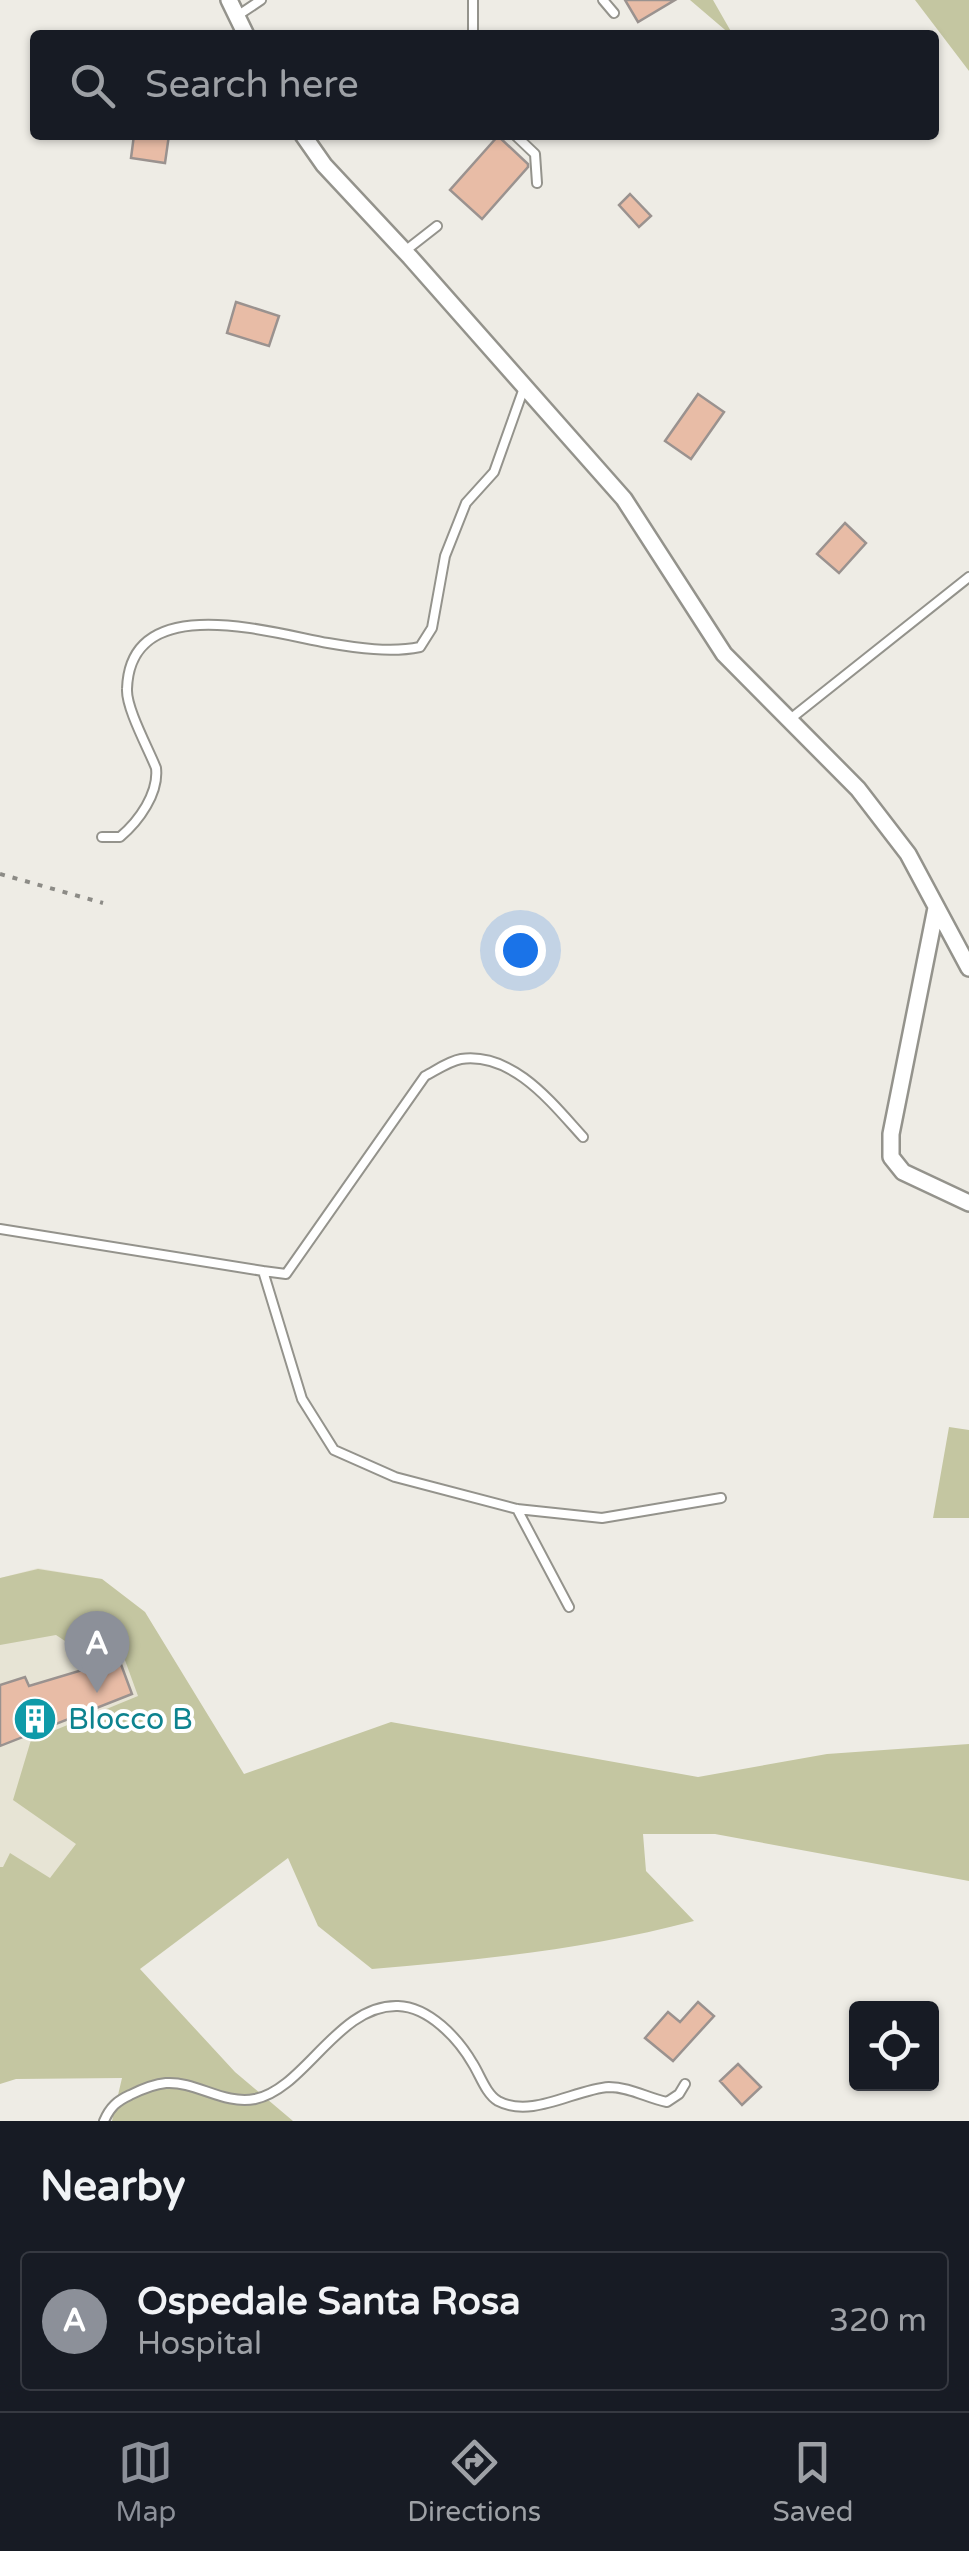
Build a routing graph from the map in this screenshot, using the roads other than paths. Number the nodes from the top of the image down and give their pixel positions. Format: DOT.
graph roads {
  1 [pos="229,0"];
  2 [pos="261,0"];
  3 [pos="473,0"];
  4 [pos="603,0"];
  5 [pos="614,13"];
  6 [pos="237,16"];
  7 [pos="244,30"];
  8 [pos="473,30"];
  9 [pos="306,140"];
  10 [pos="520,140"];
  11 [pos="537,183"];
  12 [pos="437,226"];
  13 [pos="405,251"];
  14 [pos="525,385"];
  15 [pos="969,576"];
  16 [pos="789,720"];
  17 [pos="102,837"];
  18 [pos="936,908"];
  19 [pos="969,968"];
  20 [pos="583,1137"];
  21 [pos="969,1204"];
  22 [pos="0,1229"];
  23 [pos="262,1271"];
  24 [pos="721,1498"];
  25 [pos="516,1509"];
  26 [pos="569,1608"];
  27 [pos="685,2084"];
  28 [pos="104,2121"];
  1 -- 6 [label="street"];
  2 -- 6 [label="lane"];
  3 -- 8 [label="lane"];
  4 -- 5 [label="lane"];
  6 -- 7 [label="street"];
  9 -- 13 [label="street"];
  10 -- 11 [label="lane"];
  12 -- 13 [label="lane"];
  13 -- 14 [label="street"];
  14 -- 16 [label="street"];
  14 -- 17 [label="lane"];
  15 -- 16 [label="lane"];
  16 -- 18 [label="street"];
  18 -- 19 [label="street"];
  18 -- 21 [label="street"];
  20 -- 23 [label="lane"];
  22 -- 23 [label="lane"];
  23 -- 25 [label="lane"];
  24 -- 25 [label="lane"];
  25 -- 26 [label="lane"];
  27 -- 28 [label="lane"];
}
